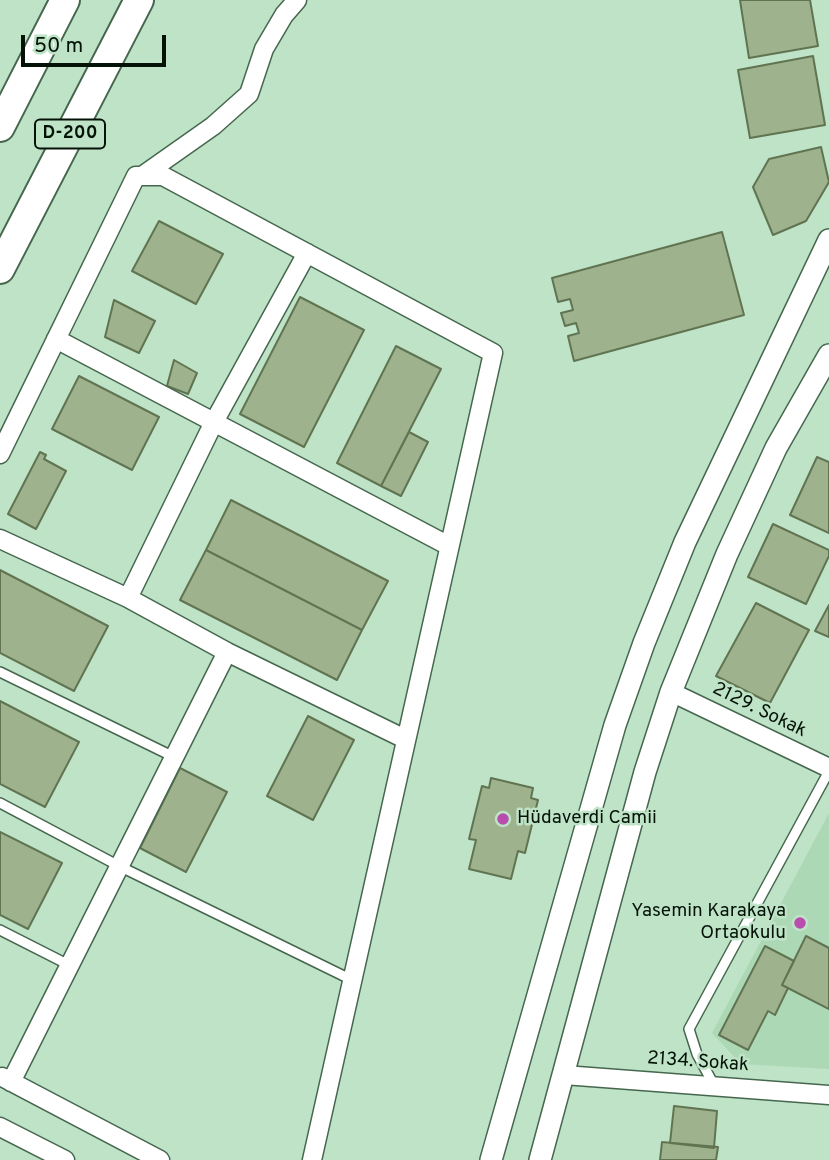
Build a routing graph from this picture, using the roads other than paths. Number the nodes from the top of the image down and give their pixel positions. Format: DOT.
graph roads {
  1 [pos="65,0"];
  2 [pos="139,0"];
  3 [pos="297,0"];
  4 [pos="0,127"];
  5 [pos="142,176"];
  6 [pos="829,240"];
  7 [pos="307,253"];
  8 [pos="0,269"];
  9 [pos="56,339"];
  10 [pos="829,355"];
  11 [pos="214,422"];
  12 [pos="0,454"];
  13 [pos="0,539"];
  14 [pos="449,546"];
  15 [pos="128,597"];
  16 [pos="227,652"];
  17 [pos="0,672"];
  18 [pos="671,692"];
  19 [pos="405,739"];
  20 [pos="174,757"];
  21 [pos="829,769"];
  22 [pos="0,803"];
  23 [pos="119,866"];
  24 [pos="0,930"];
  25 [pos="69,965"];
  26 [pos="352,981"];
  27 [pos="564,1074"];
  28 [pos="5,1079"];
  29 [pos="715,1085"];
  30 [pos="829,1095"];
  31 [pos="0,1127"];
  32 [pos="65,1160"];
  33 [pos="160,1160"];
  34 [pos="312,1160"];
  35 [pos="491,1160"];
  36 [pos="540,1160"];
  1 -- 4 [label="highway, D-200"];
  2 -- 8 [label="highway, D-200"];
  3 -- 5 [label="street"];
  5 -- 7 [label="street"];
  5 -- 9 [label="street"];
  6 -- 35 [label="street"];
  7 -- 11 [label="street"];
  7 -- 14 [label="street"];
  9 -- 11 [label="street"];
  9 -- 12 [label="street"];
  10 -- 18 [label="street"];
  11 -- 14 [label="street"];
  11 -- 15 [label="street"];
  13 -- 15 [label="street"];
  14 -- 19 [label="street"];
  15 -- 16 [label="street"];
  16 -- 19 [label="street"];
  16 -- 20 [label="street"];
  17 -- 20 [label="lane"];
  18 -- 21 [label="street, 2129. Sokak"];
  18 -- 27 [label="street"];
  19 -- 26 [label="street"];
  20 -- 23 [label="street"];
  21 -- 29 [label="lane"];
  22 -- 23 [label="lane"];
  23 -- 25 [label="street"];
  23 -- 26 [label="lane"];
  24 -- 25 [label="lane"];
  25 -- 28 [label="street"];
  26 -- 34 [label="street"];
  27 -- 29 [label="street, 2134. Sokak"];
  27 -- 36 [label="street"];
  28 -- 33 [label="street"];
  29 -- 30 [label="street, 2134. Sokak"];
  31 -- 32 [label="street"];
}
